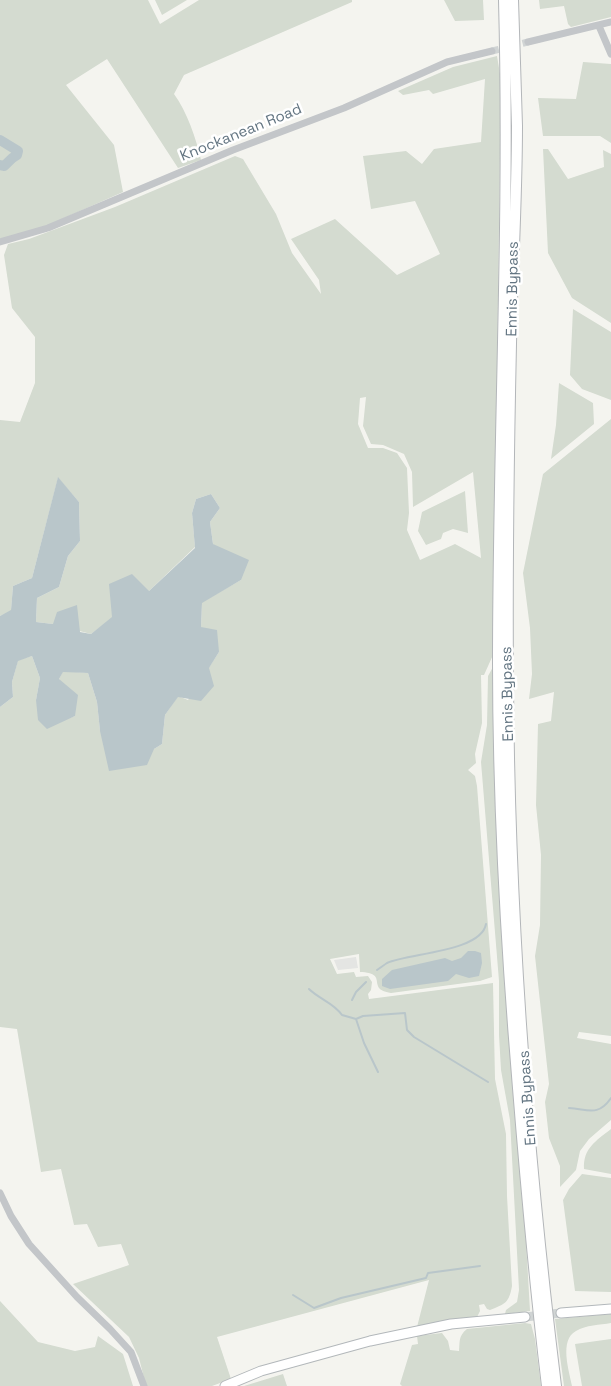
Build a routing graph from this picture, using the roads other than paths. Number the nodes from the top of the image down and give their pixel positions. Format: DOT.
graph roads {
  1 [pos="504,0"];
  2 [pos="513,0"];
  3 [pos="611,22"];
  4 [pos="599,26"];
  5 [pos="528,42"];
  6 [pos="492,51"];
  7 [pos="611,54"];
  8 [pos="0,242"];
  9 [pos="0,1193"];
  10 [pos="611,1309"];
  11 [pos="562,1313"];
  12 [pos="525,1317"];
  13 [pos="144,1386"];
  14 [pos="225,1386"];
  15 [pos="547,1386"];
  16 [pos="556,1386"];
  1 -- 15 [label="highway, Ennis Bypass"];
  2 -- 16 [label="highway, Ennis Bypass"];
  3 -- 4 [label="street"];
  4 -- 5 [label="street"];
  4 -- 7 [label="street"];
  6 -- 8 [label="street, Knockanean Road"];
  9 -- 13 [label="street"];
  10 -- 11 [label="main road"];
  12 -- 14 [label="main road"];
}
